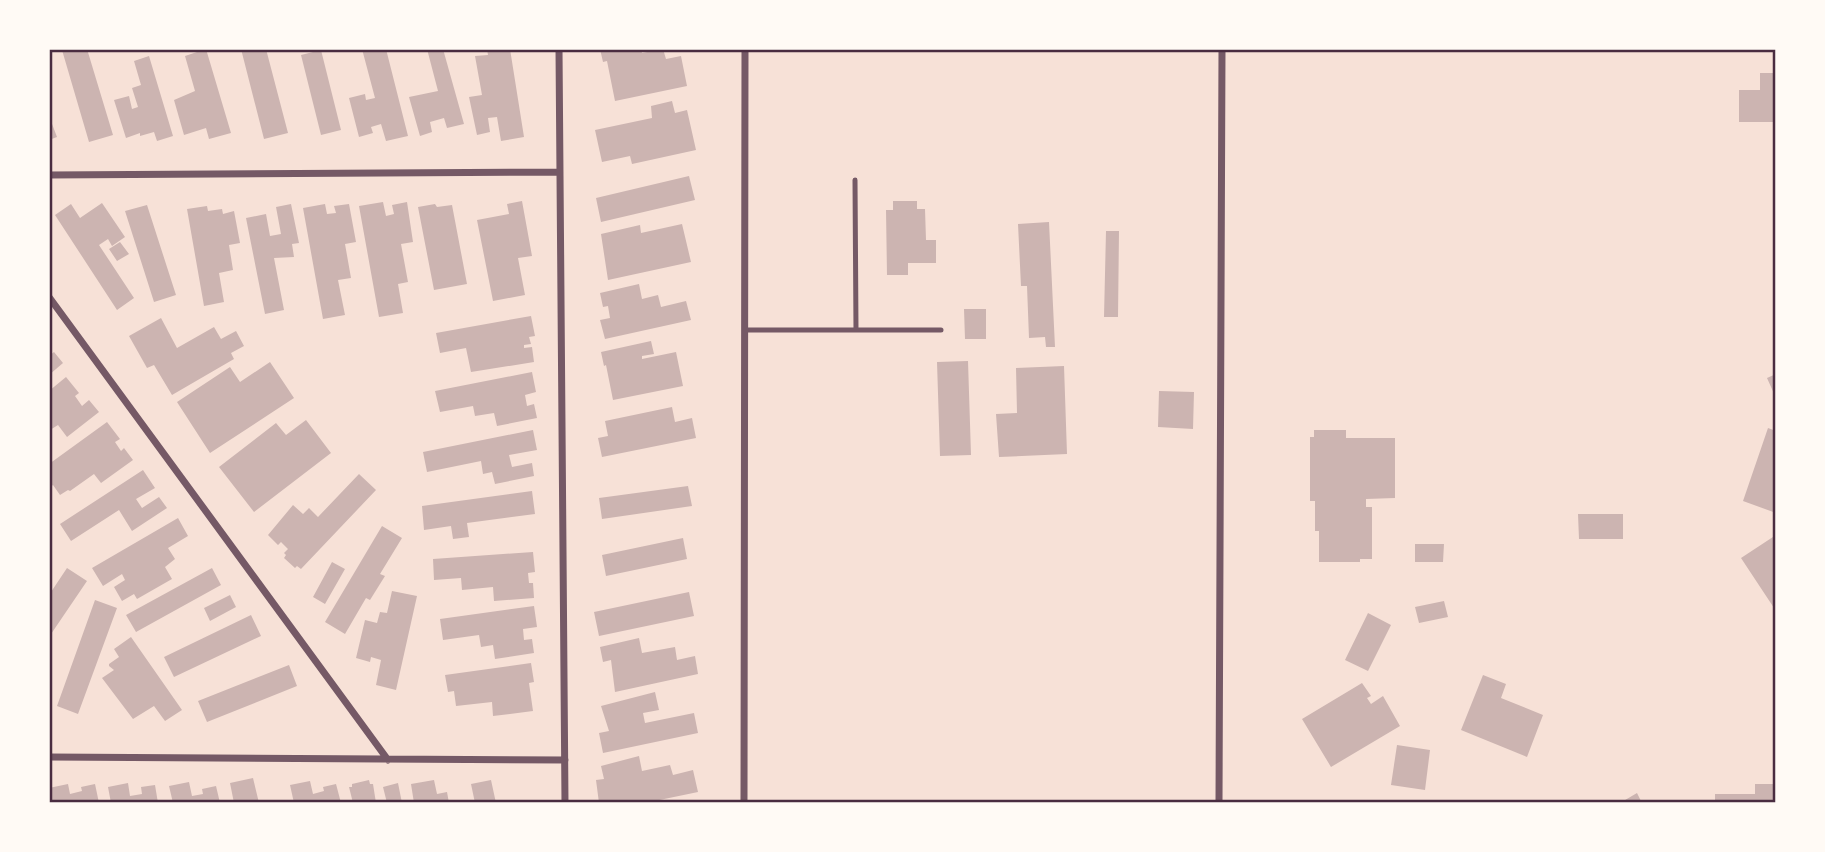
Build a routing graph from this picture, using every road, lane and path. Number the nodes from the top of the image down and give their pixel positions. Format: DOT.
graph roads {
  1 [pos="559,49"];
  2 [pos="745,49"];
  3 [pos="1222,49"];
  4 [pos="559,172"];
  5 [pos="49,175"];
  6 [pos="855,180"];
  7 [pos="49,297"];
  8 [pos="745,330"];
  9 [pos="856,330"];
  10 [pos="941,330"];
  11 [pos="49,749"];
  12 [pos="52,757"];
  13 [pos="388,760"];
  14 [pos="565,760"];
  15 [pos="565,803"];
  16 [pos="744,803"];
  17 [pos="1219,803"];
  1 -- 4 [label="street"];
  2 -- 8 [label="street"];
  3 -- 17 [label="street"];
  4 -- 5 [label="street"];
  4 -- 14 [label="street"];
  6 -- 9 [label="lane"];
  7 -- 13 [label="street"];
  8 -- 9 [label="lane"];
  8 -- 16 [label="street"];
  9 -- 10 [label="lane"];
  11 -- 12 [label="street"];
  12 -- 13 [label="street"];
  13 -- 14 [label="street"];
  14 -- 15 [label="street"];
}
